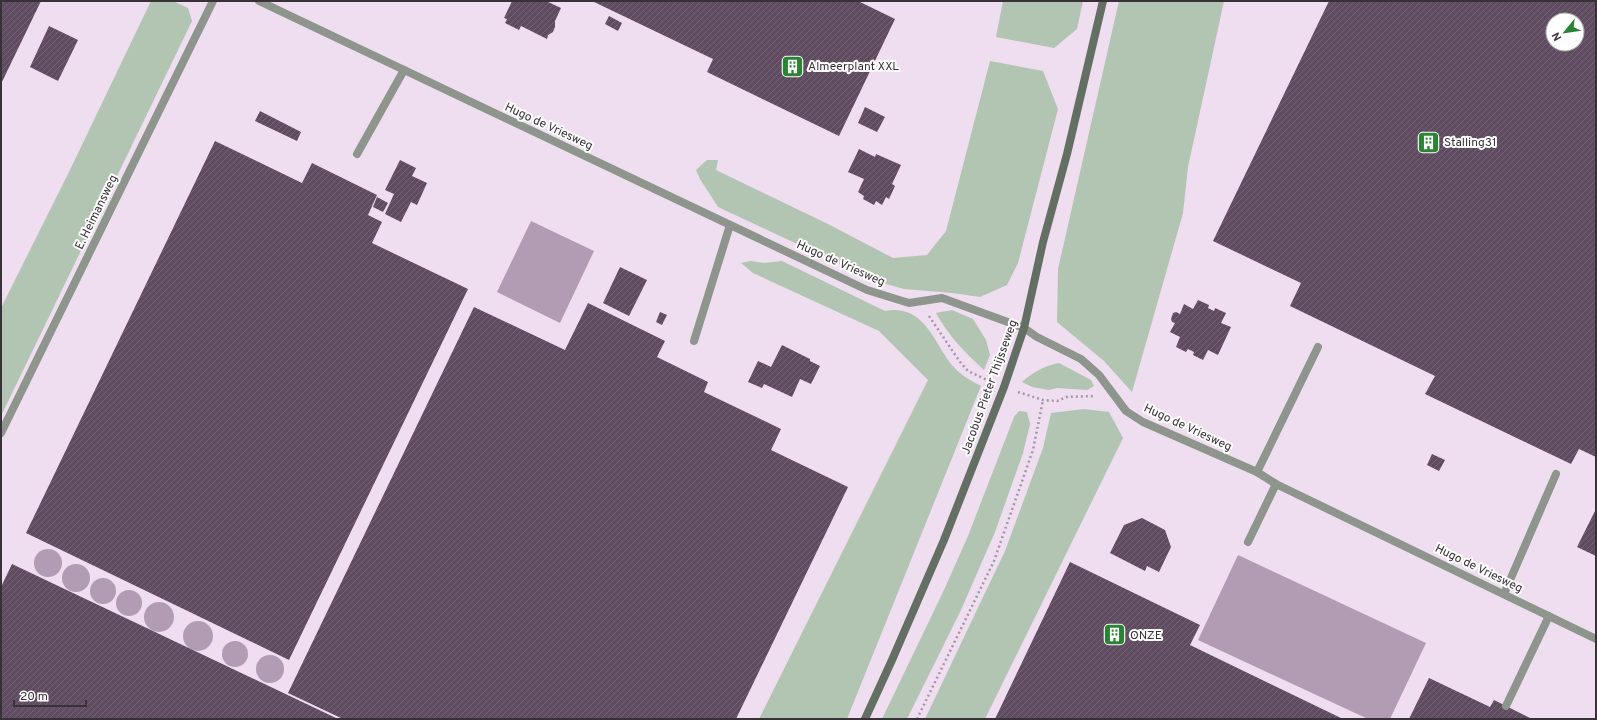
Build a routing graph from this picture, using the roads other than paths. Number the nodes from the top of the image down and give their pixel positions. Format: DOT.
graph roads {
  1 [pos="213,1"];
  2 [pos="259,1"];
  3 [pos="1103,1"];
  4 [pos="404,70"];
  5 [pos="357,154"];
  6 [pos="730,225"];
  7 [pos="1024,328"];
  8 [pos="694,341"];
  9 [pos="1318,347"];
  10 [pos="1,433"];
  11 [pos="1257,472"];
  12 [pos="1556,474"];
  13 [pos="1276,484"];
  14 [pos="1248,542"];
  15 [pos="1504,594"];
  16 [pos="1549,616"];
  17 [pos="1596,639"];
  18 [pos="1506,706"];
  19 [pos="865,719"];
  1 -- 10 [label="street, E. Heimansweg"];
  2 -- 4 [label="street, Hugo de Vriesweg"];
  3 -- 7 [label="street, Jacobus Pieter Thijsseweg"];
  4 -- 5 [label="street"];
  4 -- 6 [label="street, Hugo de Vriesweg"];
  6 -- 7 [label="street, Hugo de Vriesweg"];
  6 -- 8 [label="street"];
  7 -- 11 [label="street, Hugo de Vriesweg"];
  7 -- 19 [label="street, Jacobus Pieter Thijsseweg"];
  9 -- 11 [label="street"];
  11 -- 13 [label="street, Hugo de Vriesweg"];
  12 -- 15 [label="street"];
  13 -- 14 [label="street"];
  13 -- 15 [label="street, Hugo de Vriesweg"];
  15 -- 16 [label="street, Hugo de Vriesweg"];
  16 -- 17 [label="street, Hugo de Vriesweg"];
  16 -- 18 [label="street"];
}
